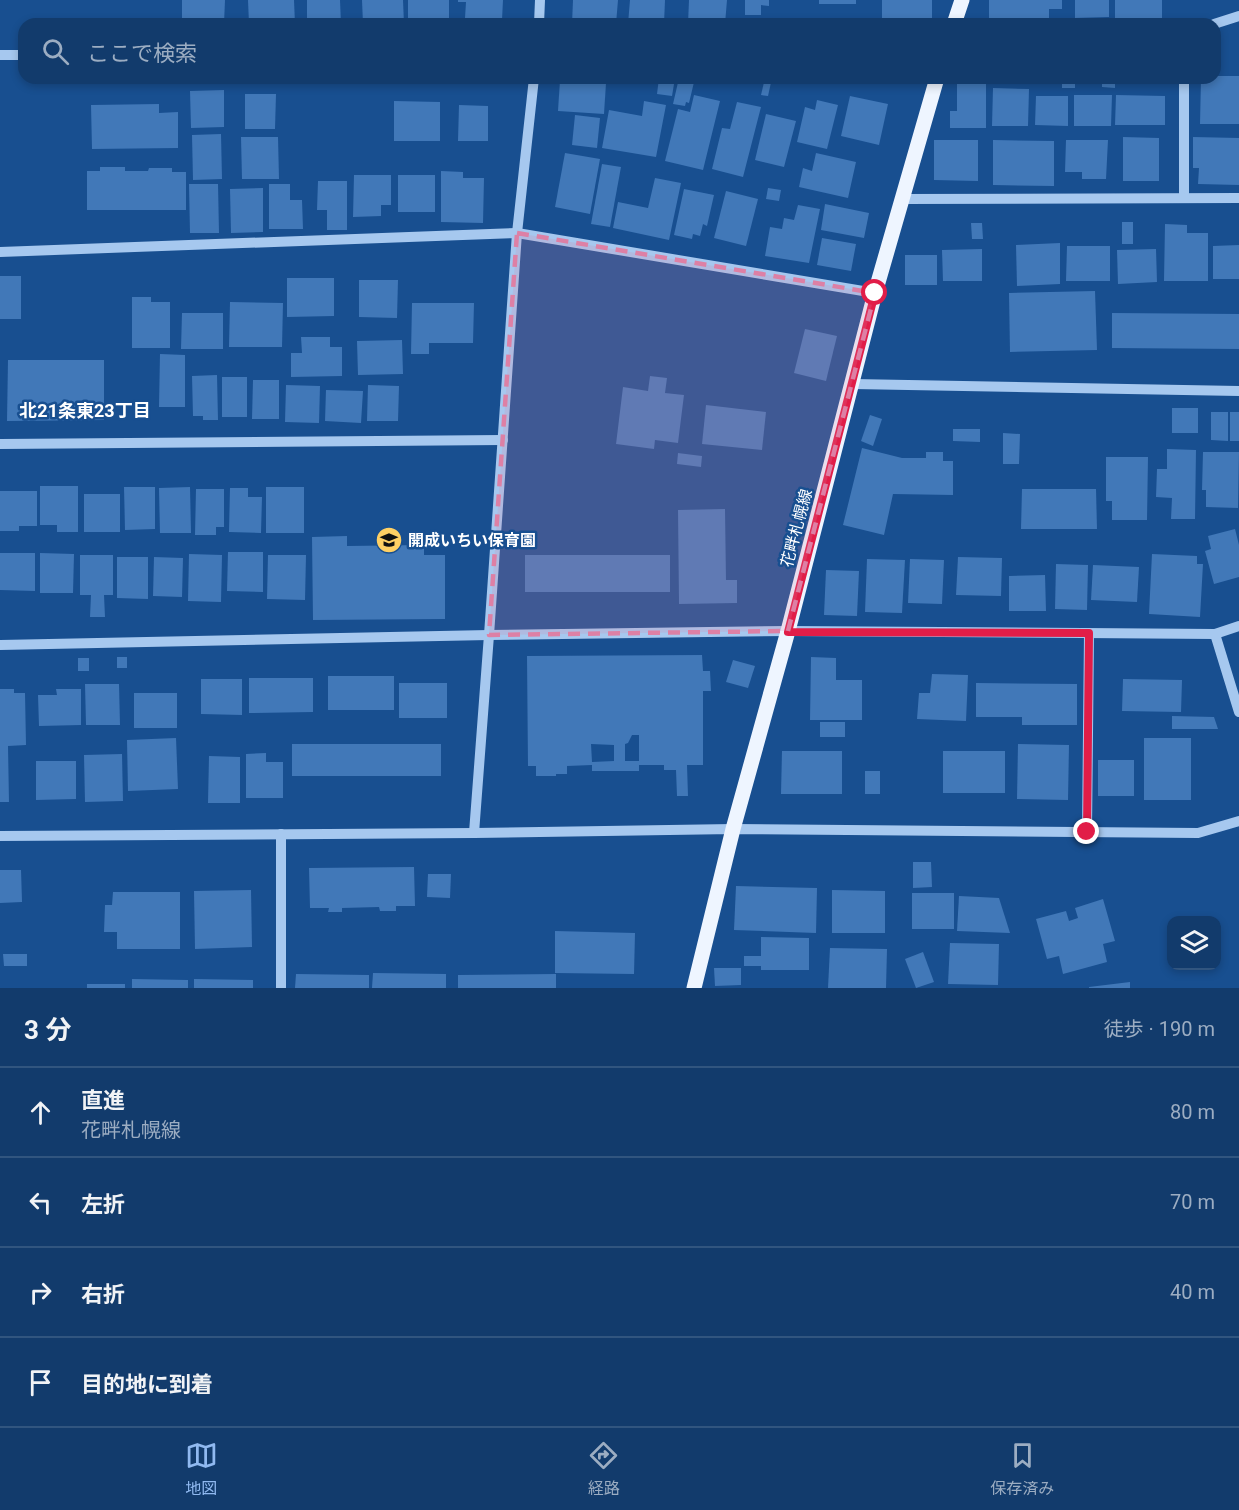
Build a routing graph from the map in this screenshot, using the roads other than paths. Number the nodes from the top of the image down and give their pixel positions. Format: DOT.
graph roads {
  1 [pos="540,0"];
  2 [pos="962,0"];
  3 [pos="1239,16"];
  4 [pos="539,18"];
  5 [pos="956,18"];
  6 [pos="1221,22"];
  7 [pos="0,55"];
  8 [pos="18,55"];
  9 [pos="533,84"];
  10 [pos="935,84"];
  11 [pos="1184,84"];
  12 [pos="1184,197"];
  13 [pos="1239,198"];
  14 [pos="902,199"];
  15 [pos="517,233"];
  16 [pos="0,252"];
  17 [pos="875,293"];
  18 [pos="853,384"];
  19 [pos="1239,392"];
  20 [pos="503,440"];
  21 [pos="0,444"];
  22 [pos="1239,626"];
  23 [pos="788,632"];
  24 [pos="1089,633"];
  25 [pos="1215,634"];
  26 [pos="489,635"];
  27 [pos="0,645"];
  28 [pos="1239,712"];
  29 [pos="1239,821"];
  30 [pos="733,829"];
  31 [pos="1087,832"];
  32 [pos="474,833"];
  33 [pos="281,834"];
  34 [pos="0,836"];
  35 [pos="281,988"];
  36 [pos="694,988"];
  1 -- 4 [label="street"];
  2 -- 5 [label="main road"];
  3 -- 6 [label="street"];
  7 -- 8 [label="street"];
  9 -- 15 [label="street"];
  10 -- 14 [label="main road, 花畔札幌線"];
  11 -- 12 [label="street"];
  12 -- 13 [label="street"];
  12 -- 14 [label="street"];
  14 -- 17 [label="main road, 花畔札幌線"];
  15 -- 16 [label="street"];
  15 -- 17 [label="street"];
  15 -- 20 [label="street"];
  17 -- 18 [label="main road, 花畔札幌線"];
  18 -- 19 [label="street"];
  18 -- 23 [label="main road, 花畔札幌線"];
  20 -- 21 [label="street"];
  20 -- 26 [label="street"];
  22 -- 25 [label="street"];
  23 -- 24 [label="street"];
  23 -- 26 [label="street"];
  23 -- 30 [label="main road, 花畔札幌線"];
  24 -- 25 [label="street"];
  24 -- 31 [label="street"];
  25 -- 28 [label="street"];
  26 -- 27 [label="street"];
  26 -- 32 [label="street"];
  29 -- 31 [label="street"];
  30 -- 31 [label="street"];
  30 -- 32 [label="street"];
  30 -- 36 [label="main road, 花畔札幌線"];
  32 -- 33 [label="street"];
  33 -- 34 [label="street"];
  33 -- 35 [label="street"];
}
